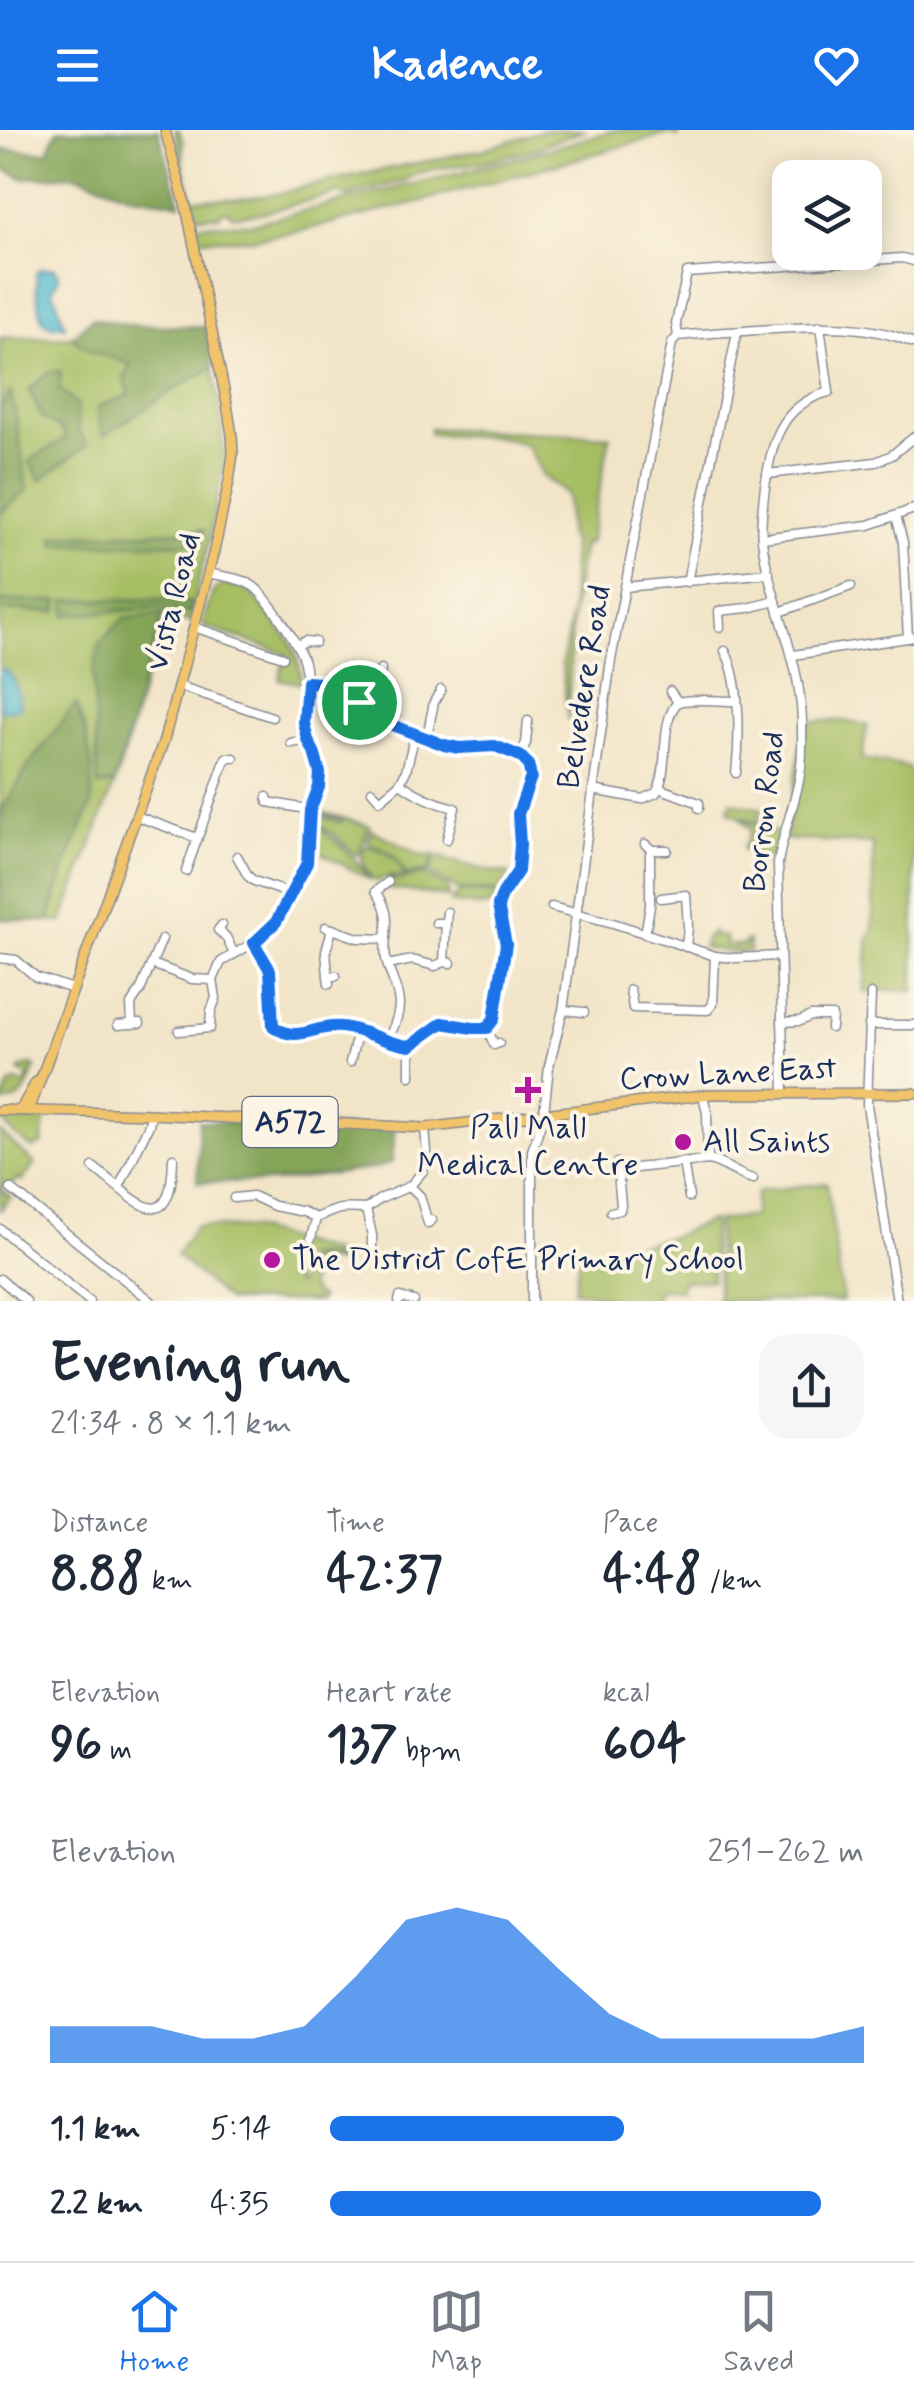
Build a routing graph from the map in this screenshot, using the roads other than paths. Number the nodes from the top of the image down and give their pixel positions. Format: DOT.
graph roads {
  1 [pos="166,130"];
  2 [pos="914,261"];
  3 [pos="820,326"];
  4 [pos="737,332"];
  5 [pos="678,336"];
  6 [pos="914,344"];
  7 [pos="914,437"];
  8 [pos="767,474"];
  9 [pos="914,509"];
  10 [pos="896,516"];
  11 [pos="762,538"];
  12 [pos="208,573"];
  13 [pos="769,573"];
  14 [pos="687,582"];
  15 [pos="852,586"];
  16 [pos="626,587"];
  17 [pos="776,601"];
  18 [pos="780,612"];
  19 [pos="194,626"];
  20 [pos="720,627"];
  21 [pos="911,638"];
  22 [pos="298,644"];
  23 [pos="316,645"];
  24 [pos="724,651"];
  25 [pos="793,655"];
  26 [pos="283,656"];
  27 [pos="381,669"];
  28 [pos="307,682"];
  29 [pos="179,686"];
  30 [pos="442,690"];
  31 [pos="670,692"];
  32 [pos="736,701"];
  33 [pos="359,702"];
  34 [pos="678,702"];
  35 [pos="372,713"];
  36 [pos="272,717"];
  37 [pos="528,720"];
  38 [pos="362,730"];
  39 [pos="415,734"];
  40 [pos="427,737"];
  41 [pos="308,740"];
  42 [pos="291,743"];
  43 [pos="520,756"];
  44 [pos="234,758"];
  45 [pos="736,773"];
  46 [pos="400,783"];
  47 [pos="659,788"];
  48 [pos="593,790"];
  49 [pos="372,791"];
  50 [pos="380,800"];
  51 [pos="268,801"];
  52 [pos="700,803"];
  53 [pos="310,810"];
  54 [pos="372,810"];
  55 [pos="136,816"];
  56 [pos="197,838"];
  57 [pos="447,838"];
  58 [pos="666,850"];
  59 [pos="237,856"];
  60 [pos="186,872"];
  61 [pos="388,882"];
  62 [pos="290,894"];
  63 [pos="661,898"];
  64 [pos="552,907"];
  65 [pos="446,912"];
  66 [pos="576,914"];
  67 [pos="218,930"];
  68 [pos="645,934"];
  69 [pos="166,937"];
  70 [pos="386,939"];
  71 [pos="254,943"];
  72 [pos="686,947"];
  73 [pos="234,954"];
  74 [pos="715,956"];
  75 [pos="780,956"];
  76 [pos="0,958"];
  77 [pos="152,964"];
  78 [pos="388,965"];
  79 [pos="331,979"];
  80 [pos="214,980"];
  81 [pos="73,989"];
  82 [pos="630,990"];
  83 [pos="871,994"];
  84 [pos="563,1010"];
  85 [pos="584,1012"];
  86 [pos="782,1022"];
  87 [pos="118,1025"];
  88 [pos="870,1025"];
  89 [pos="914,1025"];
  90 [pos="273,1026"];
  91 [pos="487,1028"];
  92 [pos="831,1028"];
  93 [pos="179,1031"];
  94 [pos="358,1031"];
  95 [pos="265,1033"];
  96 [pos="387,1042"];
  97 [pos="410,1046"];
  98 [pos="494,1046"];
  99 [pos="350,1062"];
  100 [pos="43,1071"];
  101 [pos="410,1076"];
  102 [pos="784,1093"];
  103 [pos="914,1093"];
  104 [pos="866,1094"];
  105 [pos="703,1095"];
  106 [pos="0,1110"];
  107 [pos="24,1111"];
  108 [pos="67,1112"];
  109 [pos="544,1113"];
  110 [pos="151,1114"];
  111 [pos="519,1116"];
  112 [pos="425,1128"];
  113 [pos="532,1151"];
  114 [pos="173,1158"];
  115 [pos="708,1160"];
  116 [pos="683,1162"];
  117 [pos="93,1168"];
  118 [pos="753,1179"];
  119 [pos="410,1186"];
  120 [pos="119,1187"];
  121 [pos="11,1189"];
  122 [pos="684,1191"];
  123 [pos="233,1198"];
  124 [pos="366,1209"];
  125 [pos="611,1212"];
  126 [pos="316,1218"];
  127 [pos="430,1223"];
  128 [pos="0,1229"];
  129 [pos="311,1238"];
  130 [pos="372,1252"];
  131 [pos="0,1279"];
  132 [pos="399,1299"];
  133 [pos="146,1300"];
  134 [pos="26,1301"];
  135 [pos="89,1301"];
  136 [pos="414,1301"];
  137 [pos="532,1301"];
  138 [pos="897,1301"];
  1 -- 12 [label="main road, Vista Road"];
  2 -- 5 [label="street, Belvedere Road"];
  3 -- 4 [label="street"];
  3 -- 6 [label="street"];
  3 -- 8 [label="street, Borron Road"];
  4 -- 5 [label="street"];
  4 -- 14 [label="street"];
  5 -- 16 [label="street, Belvedere Road"];
  7 -- 8 [label="street"];
  8 -- 11 [label="street, Borron Road"];
  9 -- 10 [label="street"];
  10 -- 11 [label="street"];
  10 -- 21 [label="street"];
  11 -- 13 [label="street, Borron Road"];
  12 -- 19 [label="main road, Vista Road"];
  12 -- 22 [label="street"];
  13 -- 14 [label="street"];
  13 -- 17 [label="street, Borron Road"];
  14 -- 16 [label="street"];
  15 -- 18 [label="street"];
  16 -- 48 [label="street, Belvedere Road"];
  17 -- 18 [label="street, Borron Road"];
  17 -- 20 [label="street"];
  18 -- 25 [label="street, Borron Road"];
  19 -- 26 [label="street"];
  19 -- 29 [label="main road, Vista Road"];
  21 -- 25 [label="street"];
  22 -- 23 [label="street"];
  22 -- 28 [label="street"];
  24 -- 32 [label="street"];
  25 -- 75 [label="street, Borron Road"];
  27 -- 33 [label="street"];
  28 -- 33 [label="street"];
  28 -- 41 [label="street"];
  29 -- 36 [label="street"];
  29 -- 55 [label="main road, Vista Road"];
  30 -- 40 [label="street"];
  31 -- 34 [label="street"];
  32 -- 34 [label="street"];
  32 -- 45 [label="street"];
  33 -- 35 [label="street"];
  34 -- 47 [label="street"];
  35 -- 38 [label="street"];
  35 -- 39 [label="street"];
  37 -- 43 [label="street"];
  39 -- 40 [label="street"];
  39 -- 46 [label="street"];
  40 -- 43 [label="street"];
  41 -- 42 [label="street"];
  41 -- 53 [label="street"];
  43 -- 91 [label="street"];
  44 -- 56 [label="street"];
  46 -- 50 [label="street"];
  46 -- 57 [label="street"];
  47 -- 48 [label="street"];
  47 -- 52 [label="street"];
  48 -- 66 [label="street, Belvedere Road"];
  49 -- 50 [label="street"];
  50 -- 54 [label="street"];
  51 -- 53 [label="street"];
  53 -- 62 [label="street"];
  55 -- 56 [label="street"];
  55 -- 81 [label="main road, Vista Road"];
  56 -- 60 [label="street"];
  58 -- 68 [label="street"];
  59 -- 62 [label="street"];
  61 -- 70 [label="street"];
  62 -- 71 [label="street"];
  63 -- 72 [label="street"];
  64 -- 66 [label="street"];
  65 -- 78 [label="street"];
  66 -- 68 [label="street"];
  66 -- 84 [label="street, Belvedere Road"];
  67 -- 73 [label="street"];
  68 -- 72 [label="street"];
  69 -- 77 [label="street"];
  70 -- 78 [label="street"];
  70 -- 79 [label="street"];
  71 -- 73 [label="street"];
  71 -- 90 [label="street"];
  72 -- 74 [label="street"];
  73 -- 80 [label="street"];
  74 -- 75 [label="street"];
  74 -- 82 [label="street"];
  75 -- 86 [label="street, Borron Road"];
  76 -- 81 [label="street"];
  77 -- 80 [label="street"];
  77 -- 87 [label="street"];
  78 -- 96 [label="street"];
  80 -- 93 [label="street"];
  81 -- 100 [label="main road, Vista Road"];
  83 -- 88 [label="street"];
  84 -- 85 [label="street"];
  84 -- 109 [label="street, Belvedere Road"];
  86 -- 92 [label="street"];
  86 -- 102 [label="street, Borron Road"];
  88 -- 89 [label="street"];
  88 -- 104 [label="street"];
  90 -- 94 [label="street"];
  90 -- 95 [label="street"];
  91 -- 97 [label="street"];
  91 -- 98 [label="street"];
  94 -- 96 [label="street"];
  94 -- 99 [label="street"];
  96 -- 97 [label="street"];
  97 -- 101 [label="street"];
  100 -- 107 [label="main road, Vista Road"];
  100 -- 108 [label="main road"];
  102 -- 104 [label="main road, Crow Lane East / A572"];
  102 -- 105 [label="main road, Crow Lane East / A572"];
  103 -- 104 [label="main road, Crow Lane East / A572"];
  104 -- 138 [label="street"];
  105 -- 109 [label="main road, Crow Lane East / A572"];
  105 -- 115 [label="street"];
  106 -- 107 [label="main road, A572"];
  107 -- 108 [label="main road, A572"];
  108 -- 110 [label="main road, A572"];
  109 -- 111 [label="main road, A572"];
  109 -- 113 [label="street, Belvedere Road"];
  110 -- 112 [label="main road, A572"];
  110 -- 120 [label="street"];
  111 -- 112 [label="main road, A572"];
  111 -- 113 [label="street"];
  112 -- 119 [label="street"];
  113 -- 137 [label="street"];
  114 -- 120 [label="street"];
  115 -- 116 [label="street"];
  115 -- 118 [label="street"];
  116 -- 122 [label="street"];
  116 -- 125 [label="street"];
  117 -- 120 [label="street"];
  119 -- 124 [label="street"];
  119 -- 127 [label="street"];
  121 -- 133 [label="street"];
  123 -- 126 [label="street"];
  124 -- 126 [label="street"];
  124 -- 130 [label="street"];
  126 -- 129 [label="street"];
  128 -- 135 [label="street"];
  131 -- 134 [label="street"];
  132 -- 136 [label="street"];
}
